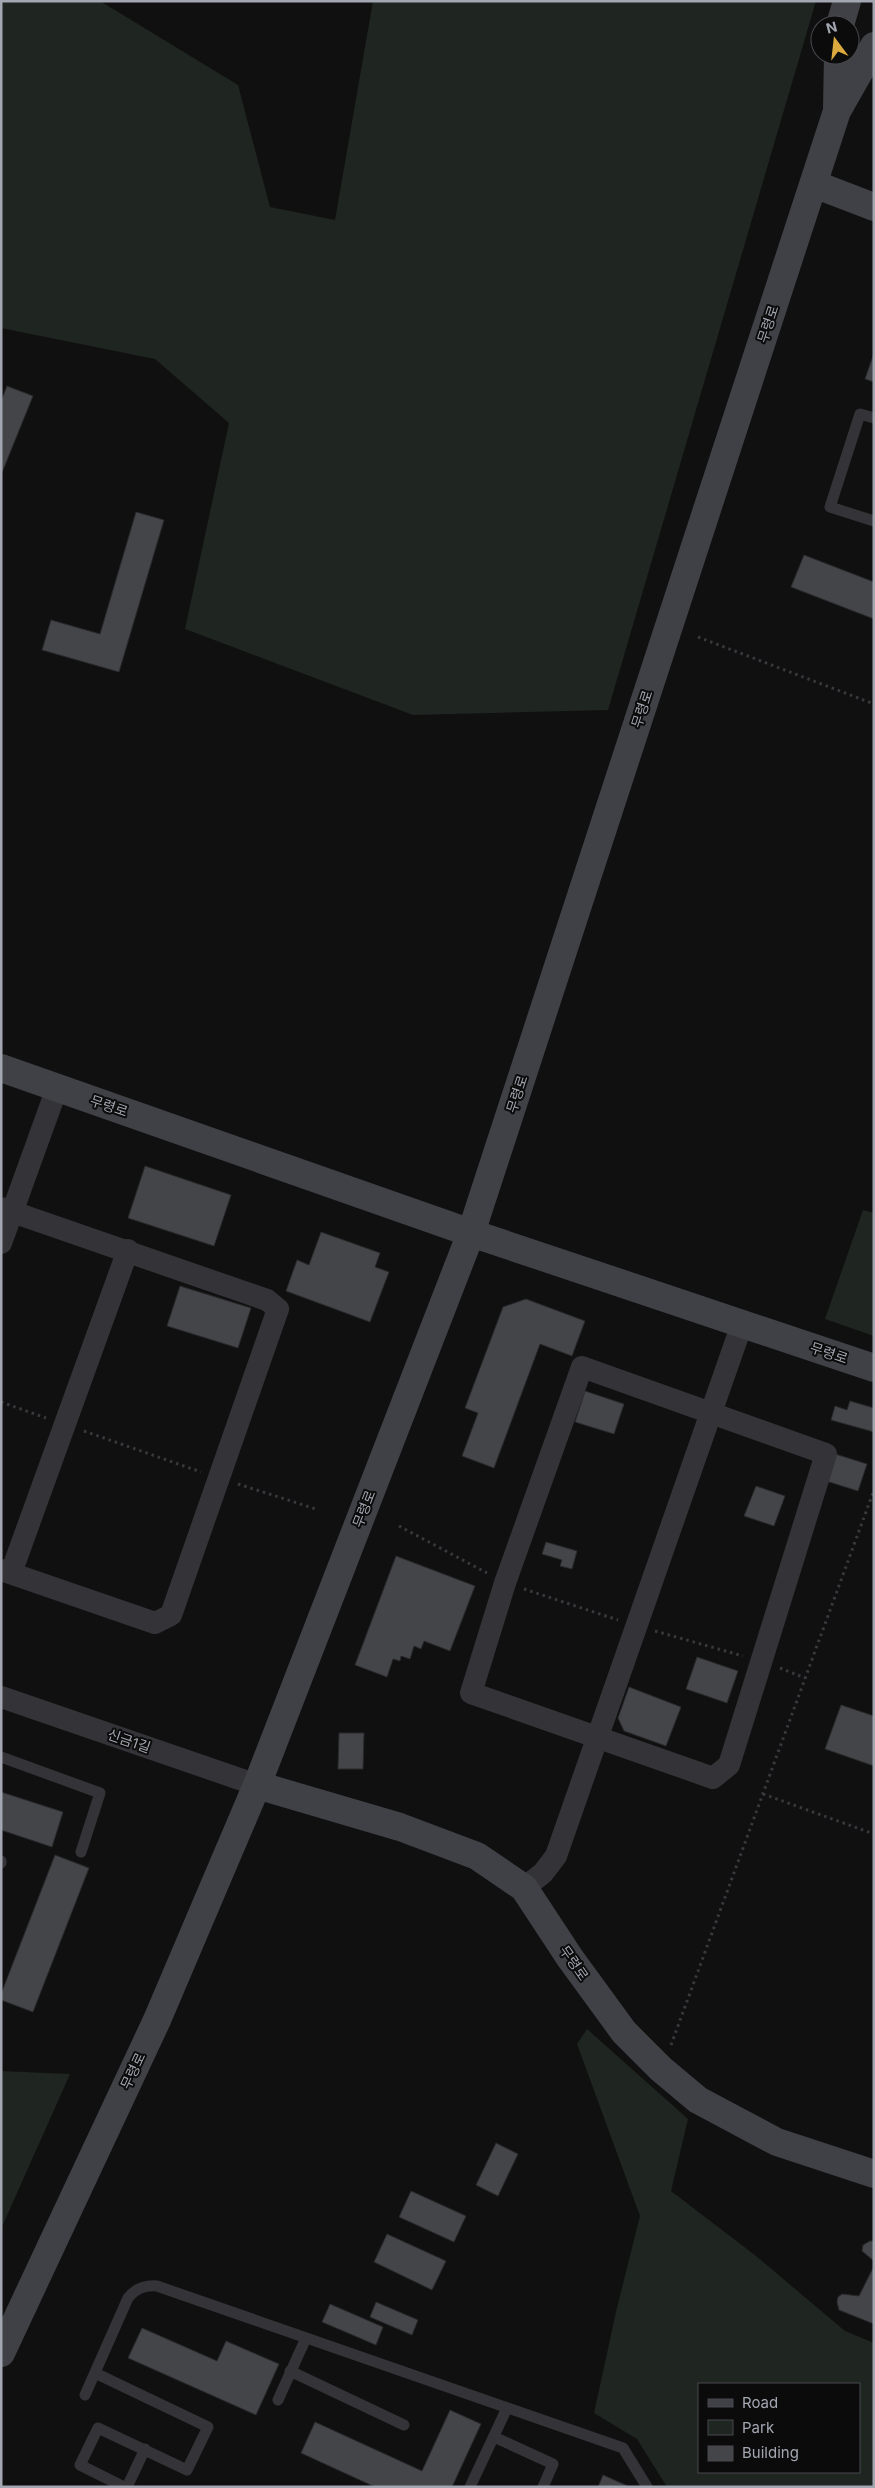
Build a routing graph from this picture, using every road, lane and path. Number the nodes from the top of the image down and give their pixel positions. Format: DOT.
graph roads {
  1 [pos="847,1"];
  2 [pos="843,15"];
  3 [pos="874,46"];
  4 [pos="838,65"];
  5 [pos="837,112"];
  6 [pos="814,184"];
  7 [pos="874,207"];
  8 [pos="874,418"];
  9 [pos="874,521"];
  10 [pos="698,637"];
  11 [pos="874,704"];
  12 [pos="1,1068"];
  13 [pos="57,1088"];
  14 [pos="7,1210"];
  15 [pos="471,1233"];
  16 [pos="1,1243"];
  17 [pos="128,1250"];
  18 [pos="742,1324"];
  19 [pos="874,1368"];
  20 [pos="1,1402"];
  21 [pos="711,1413"];
  22 [pos="65,1424"];
  23 [pos="219,1478"];
  24 [pos="874,1490"];
  25 [pos="316,1509"];
  26 [pos="399,1526"];
  27 [pos="6,1572"];
  28 [pos="505,1583"];
  29 [pos="638,1626"];
  30 [pos="760,1661"];
  31 [pos="805,1678"];
  32 [pos="1,1697"];
  33 [pos="599,1737"];
  34 [pos="1,1757"];
  35 [pos="257,1785"];
  36 [pos="763,1794"];
  37 [pos="874,1834"];
  38 [pos="81,1852"];
  39 [pos="524,1888"];
  40 [pos="670,2048"];
  41 [pos="874,2174"];
  42 [pos="306,2338"];
  43 [pos="1,2353"];
  44 [pos="290,2371"];
  45 [pos="95,2373"];
  46 [pos="85,2395"];
  47 [pos="278,2400"];
  48 [pos="507,2408"];
  49 [pos="404,2425"];
  50 [pos="494,2436"];
  51 [pos="145,2449"];
  52 [pos="125,2487"];
  53 [pos="470,2487"];
  54 [pos="543,2487"];
  55 [pos="647,2487"];
  1 -- 2 [label="main road"];
  3 -- 5 [label="main road, 무령로"];
  4 -- 5 [label="main road, 무령로"];
  5 -- 6 [label="main road, 무령로"];
  6 -- 7 [label="main road"];
  6 -- 15 [label="main road, 무령로"];
  8 -- 9 [label="lane"];
  10 -- 11 [label="path"];
  12 -- 13 [label="main road, 무령로"];
  13 -- 14 [label="street"];
  13 -- 15 [label="main road, 무령로"];
  14 -- 16 [label="street"];
  14 -- 17 [label="street"];
  15 -- 18 [label="main road, 무령로"];
  15 -- 35 [label="main road, 무령로"];
  17 -- 22 [label="street"];
  17 -- 23 [label="street"];
  18 -- 19 [label="main road, 무령로"];
  18 -- 21 [label="street"];
  20 -- 22 [label="path"];
  21 -- 28 [label="street"];
  21 -- 29 [label="street"];
  21 -- 30 [label="street"];
  22 -- 23 [label="path"];
  22 -- 27 [label="street"];
  23 -- 25 [label="path"];
  23 -- 27 [label="street"];
  24 -- 31 [label="path"];
  26 -- 28 [label="path"];
  28 -- 29 [label="path"];
  28 -- 33 [label="street"];
  29 -- 30 [label="path"];
  29 -- 33 [label="street"];
  30 -- 31 [label="path"];
  30 -- 33 [label="street"];
  31 -- 36 [label="path"];
  32 -- 35 [label="street, 신금1길"];
  33 -- 39 [label="street"];
  34 -- 38 [label="lane"];
  35 -- 39 [label="main road, 무령로"];
  35 -- 43 [label="main road, 무령로"];
  36 -- 37 [label="path"];
  36 -- 40 [label="path"];
  39 -- 41 [label="main road, 무령로"];
  42 -- 44 [label="lane"];
  42 -- 45 [label="lane"];
  42 -- 48 [label="lane"];
  44 -- 47 [label="lane"];
  44 -- 49 [label="lane"];
  45 -- 46 [label="lane"];
  45 -- 51 [label="lane"];
  48 -- 50 [label="lane"];
  48 -- 55 [label="lane"];
  50 -- 53 [label="lane"];
  50 -- 54 [label="lane"];
  51 -- 52 [label="lane"];
  51 -- 52 [label="lane"];
}
